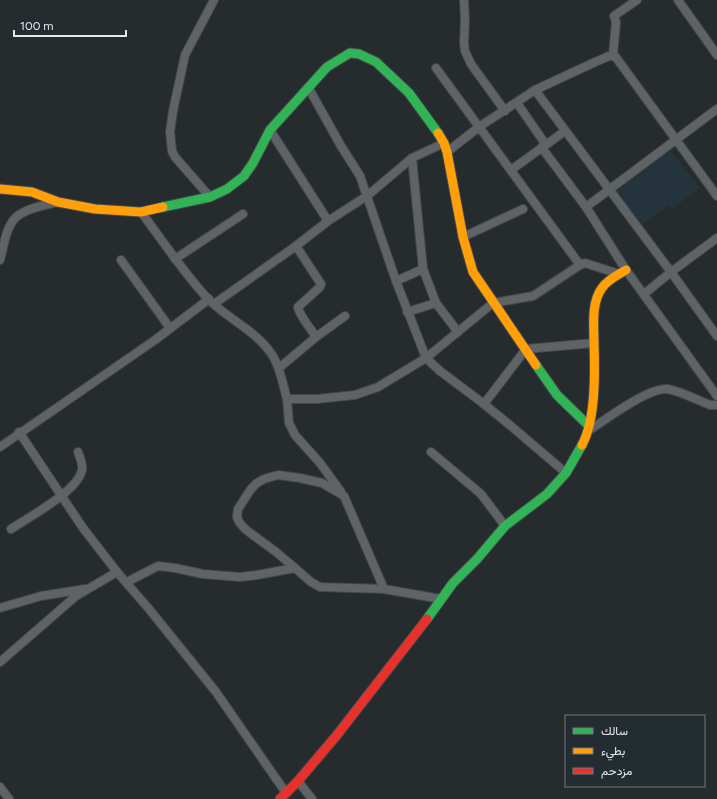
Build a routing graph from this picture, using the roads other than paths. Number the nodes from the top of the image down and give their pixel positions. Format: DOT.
graph roads {
  1 [pos="214,0"];
  2 [pos="464,0"];
  3 [pos="637,0"];
  4 [pos="678,0"];
  5 [pos="717,55"];
  6 [pos="613,56"];
  7 [pos="436,68"];
  8 [pos="308,87"];
  9 [pos="535,90"];
  10 [pos="517,103"];
  11 [pos="717,109"];
  12 [pos="505,111"];
  13 [pos="479,127"];
  14 [pos="270,130"];
  15 [pos="565,131"];
  16 [pos="676,139"];
  17 [pos="446,148"];
  18 [pos="542,148"];
  19 [pos="412,158"];
  20 [pos="511,170"];
  21 [pos="0,189"];
  22 [pos="609,190"];
  23 [pos="367,196"];
  24 [pos="717,196"];
  25 [pos="210,197"];
  26 [pos="58,202"];
  27 [pos="586,206"];
  28 [pos="523,209"];
  29 [pos="141,212"];
  30 [pos="243,214"];
  31 [pos="328,221"];
  32 [pos="463,237"];
  33 [pos="717,238"];
  34 [pos="296,246"];
  35 [pos="175,259"];
  36 [pos="0,260"];
  37 [pos="121,260"];
  38 [pos="580,265"];
  39 [pos="423,269"];
  40 [pos="622,272"];
  41 [pos="671,272"];
  42 [pos="396,281"];
  43 [pos="644,294"];
  44 [pos="211,302"];
  45 [pos="436,303"];
  46 [pos="493,303"];
  47 [pos="407,312"];
  48 [pos="345,316"];
  49 [pos="170,328"];
  50 [pos="458,332"];
  51 [pos="316,336"];
  52 [pos="717,336"];
  53 [pos="594,343"];
  54 [pos="526,349"];
  55 [pos="426,358"];
  56 [pos="279,368"];
  57 [pos="717,396"];
  58 [pos="287,399"];
  59 [pos="484,404"];
  60 [pos="717,405"];
  61 [pos="588,428"];
  62 [pos="20,432"];
  63 [pos="0,447"];
  64 [pos="78,452"];
  65 [pos="431,452"];
  66 [pos="566,473"];
  67 [pos="60,496"];
  68 [pos="344,496"];
  69 [pos="505,526"];
  70 [pos="11,529"];
  71 [pos="295,568"];
  72 [pos="117,572"];
  73 [pos="127,582"];
  74 [pos="87,589"];
  75 [pos="384,589"];
  76 [pos="441,599"];
  77 [pos="0,608"];
  78 [pos="0,662"];
  79 [pos="298,781"];
  80 [pos="0,787"];
  81 [pos="283,796"];
  82 [pos="9,799"];
  83 [pos="312,799"];
  1 -- 25 [label="street"];
  2 -- 12 [label="street"];
  3 -- 6 [label="street"];
  4 -- 5 [label="street"];
  6 -- 9 [label="street"];
  6 -- 16 [label="street"];
  7 -- 13 [label="street"];
  8 -- 14 [label="street"];
  8 -- 17 [label="street"];
  8 -- 23 [label="street"];
  9 -- 10 [label="street"];
  9 -- 15 [label="street"];
  10 -- 12 [label="street"];
  10 -- 18 [label="street"];
  11 -- 16 [label="street"];
  12 -- 13 [label="street"];
  13 -- 17 [label="street"];
  13 -- 20 [label="street"];
  14 -- 25 [label="street"];
  14 -- 31 [label="street"];
  15 -- 18 [label="street"];
  15 -- 22 [label="street"];
  16 -- 22 [label="street"];
  16 -- 24 [label="street"];
  17 -- 19 [label="street"];
  17 -- 32 [label="street"];
  18 -- 20 [label="street"];
  18 -- 27 [label="street"];
  19 -- 23 [label="street"];
  19 -- 39 [label="street"];
  20 -- 38 [label="street"];
  21 -- 26 [label="street"];
  22 -- 27 [label="street"];
  22 -- 41 [label="street"];
  23 -- 31 [label="street"];
  23 -- 42 [label="street"];
  25 -- 29 [label="street"];
  26 -- 29 [label="street"];
  26 -- 36 [label="street"];
  27 -- 40 [label="street"];
  28 -- 32 [label="street"];
  29 -- 35 [label="street"];
  30 -- 35 [label="street"];
  31 -- 34 [label="street"];
  32 -- 46 [label="street"];
  33 -- 41 [label="street"];
  34 -- 44 [label="street"];
  34 -- 51 [label="street"];
  35 -- 44 [label="street"];
  37 -- 49 [label="street"];
  38 -- 40 [label="street"];
  38 -- 46 [label="street"];
  39 -- 42 [label="street"];
  39 -- 45 [label="street"];
  40 -- 43 [label="street"];
  40 -- 53 [label="street"];
  41 -- 43 [label="street"];
  41 -- 52 [label="street"];
  42 -- 47 [label="street"];
  43 -- 57 [label="street"];
  44 -- 49 [label="street"];
  44 -- 56 [label="street"];
  45 -- 47 [label="street"];
  45 -- 50 [label="street"];
  46 -- 50 [label="street"];
  46 -- 54 [label="street"];
  47 -- 55 [label="street"];
  48 -- 51 [label="street"];
  49 -- 62 [label="street"];
  50 -- 55 [label="street"];
  51 -- 56 [label="street"];
  53 -- 54 [label="street"];
  53 -- 61 [label="street"];
  54 -- 59 [label="street"];
  54 -- 61 [label="street"];
  55 -- 58 [label="street"];
  55 -- 59 [label="street"];
  56 -- 58 [label="street"];
  58 -- 68 [label="street"];
  59 -- 66 [label="street"];
  60 -- 61 [label="street"];
  61 -- 66 [label="street"];
  62 -- 63 [label="street"];
  62 -- 67 [label="street"];
  64 -- 67 [label="street"];
  65 -- 69 [label="street"];
  66 -- 69 [label="street"];
  67 -- 70 [label="street"];
  67 -- 72 [label="street"];
  68 -- 71 [label="street"];
  68 -- 75 [label="street"];
  69 -- 76 [label="street"];
  71 -- 73 [label="street"];
  71 -- 75 [label="street"];
  72 -- 73 [label="street"];
  72 -- 74 [label="street"];
  73 -- 81 [label="street"];
  74 -- 77 [label="street"];
  74 -- 78 [label="street"];
  75 -- 76 [label="street"];
  76 -- 79 [label="street"];
  79 -- 81 [label="street"];
  79 -- 83 [label="street"];
  80 -- 82 [label="street"];
}
